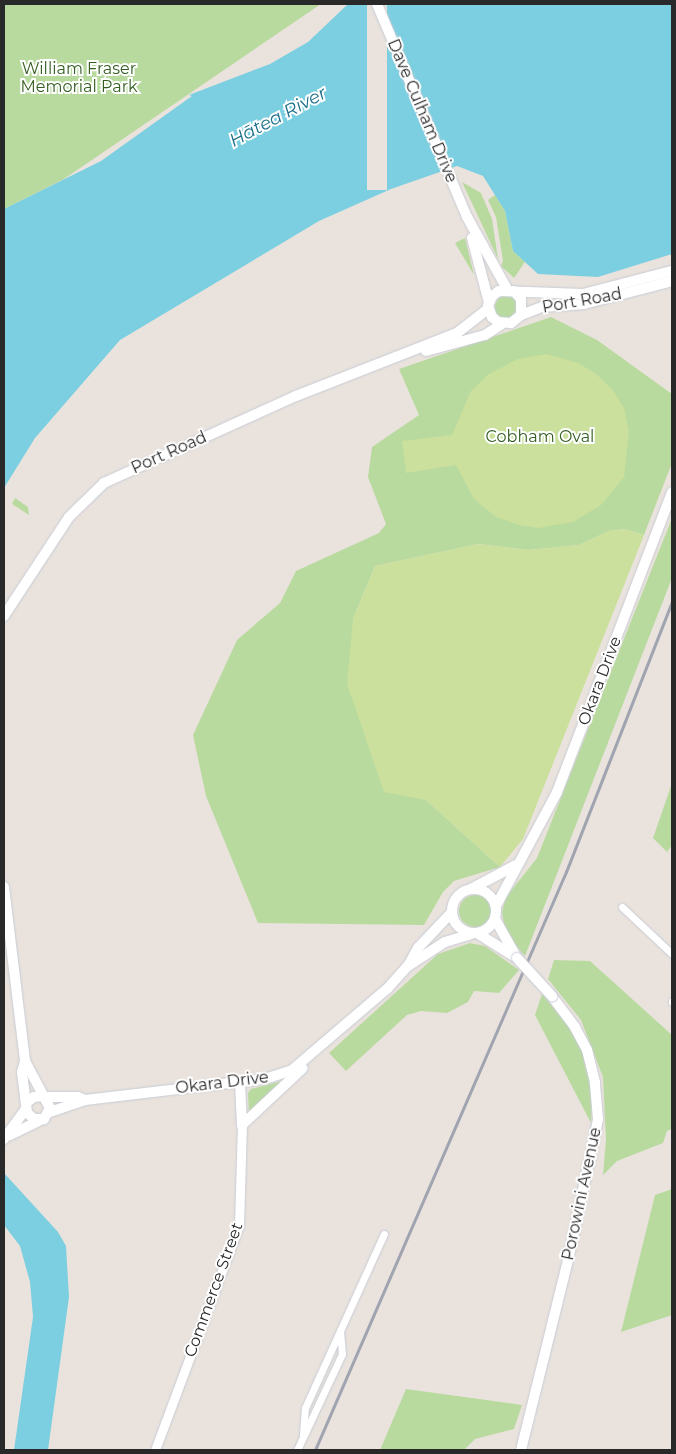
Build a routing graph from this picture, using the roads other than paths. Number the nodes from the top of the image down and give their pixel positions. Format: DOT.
graph roads {
  1 [pos="377,4"];
  2 [pos="467,217"];
  3 [pos="672,271"];
  4 [pos="672,281"];
  5 [pos="510,290"];
  6 [pos="488,306"];
  7 [pos="521,315"];
  8 [pos="502,324"];
  9 [pos="389,360"];
  10 [pos="672,492"];
  11 [pos="4,616"];
  12 [pos="516,865"];
  13 [pos="4,886"];
  14 [pos="470,889"];
  15 [pos="496,906"];
  16 [pos="622,907"];
  17 [pos="452,912"];
  18 [pos="495,919"];
  19 [pos="474,933"];
  20 [pos="672,954"];
  21 [pos="517,958"];
  22 [pos="408,966"];
  23 [pos="309,1058"];
  24 [pos="25,1062"];
  25 [pos="240,1082"];
  26 [pos="43,1097"];
  27 [pos="85,1100"];
  28 [pos="26,1106"];
  29 [pos="50,1112"];
  30 [pos="39,1121"];
  31 [pos="242,1125"];
  32 [pos="7,1137"];
  33 [pos="384,1234"];
  34 [pos="340,1330"];
  35 [pos="303,1435"];
  36 [pos="155,1450"];
  37 [pos="297,1450"];
  38 [pos="520,1450"];
  1 -- 2 [label="main road, Dave Culham Drive"];
  2 -- 5 [label="main road, Dave Culham Drive"];
  2 -- 6 [label="main road, Dave Culham Drive"];
  3 -- 5 [label="main road, Port Road"];
  4 -- 7 [label="main road, Port Road"];
  5 -- 6 [label="main road"];
  5 -- 7 [label="main road"];
  6 -- 8 [label="main road"];
  6 -- 9 [label="main road, Port Road"];
  7 -- 8 [label="main road"];
  8 -- 9 [label="main road, Port Road"];
  9 -- 11 [label="main road, Port Road"];
  10 -- 12 [label="main road, Okara Drive"];
  12 -- 14 [label="main road"];
  12 -- 15 [label="main road, Okara Drive"];
  13 -- 24 [label="main road"];
  14 -- 15 [label="main road"];
  14 -- 17 [label="main road"];
  15 -- 18 [label="main road"];
  16 -- 20 [label="street"];
  17 -- 19 [label="main road"];
  17 -- 22 [label="main road, Okara Drive"];
  18 -- 19 [label="main road"];
  18 -- 21 [label="main road, Porowini Avenue"];
  19 -- 21 [label="main road, Porowini Avenue"];
  19 -- 22 [label="main road, Okara Drive"];
  21 -- 38 [label="main road, Porowini Avenue, bridge"];
  22 -- 23 [label="main road, Okara Drive"];
  23 -- 25 [label="main road, Okara Drive"];
  23 -- 31 [label="main road"];
  24 -- 26 [label="main road"];
  24 -- 28 [label="main road"];
  25 -- 27 [label="main road, Okara Drive"];
  25 -- 31 [label="main road, Commerce Street"];
  26 -- 27 [label="main road, Okara Drive"];
  26 -- 28 [label="main road"];
  26 -- 29 [label="main road"];
  27 -- 29 [label="main road, Okara Drive"];
  28 -- 30 [label="main road"];
  28 -- 32 [label="main road"];
  29 -- 30 [label="main road"];
  30 -- 32 [label="main road"];
  31 -- 36 [label="street, Commerce Street"];
  33 -- 34 [label="street"];
  34 -- 35 [label="street"];
  34 -- 35 [label="street"];
  35 -- 37 [label="street"];
}
